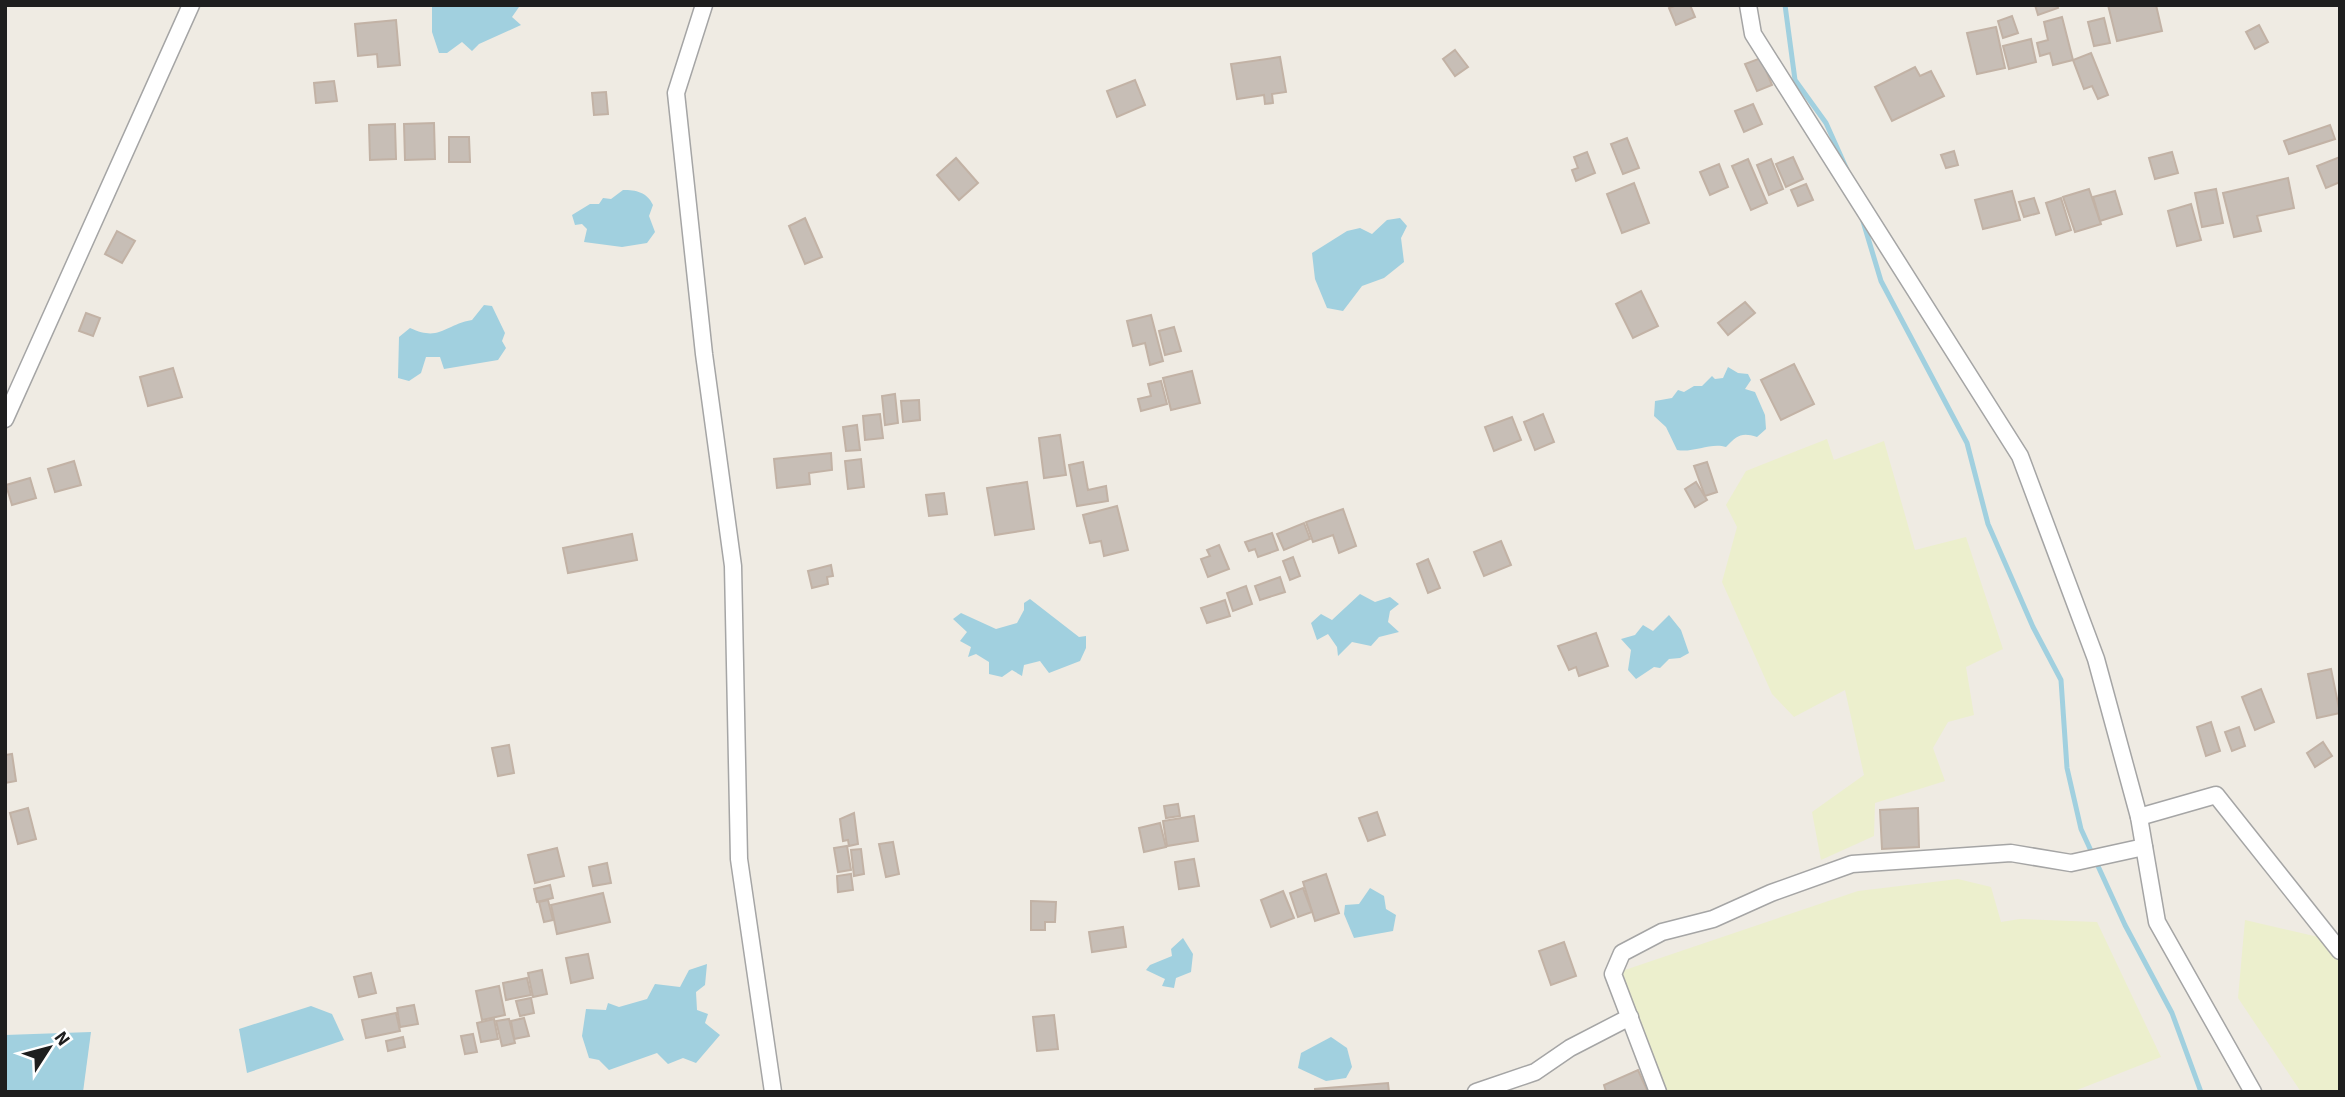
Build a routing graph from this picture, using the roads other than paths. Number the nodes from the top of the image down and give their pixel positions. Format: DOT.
graph roads {
  1 [pos="191,5"];
  2 [pos="704,5"];
  3 [pos="1748,5"];
  4 [pos="5,419"];
  5 [pos="2138,817"];
  6 [pos="2144,847"];
  7 [pos="2340,951"];
  8 [pos="1630,1017"];
  9 [pos="773,1092"];
  10 [pos="1476,1092"];
  11 [pos="1658,1092"];
  12 [pos="2253,1092"];
  1 -- 4 [label="street"];
  2 -- 9 [label="street"];
  3 -- 5 [label="street"];
  5 -- 6 [label="street"];
  5 -- 7 [label="street"];
  6 -- 8 [label="street"];
  6 -- 12 [label="street"];
  8 -- 10 [label="street"];
  8 -- 11 [label="street"];
}
